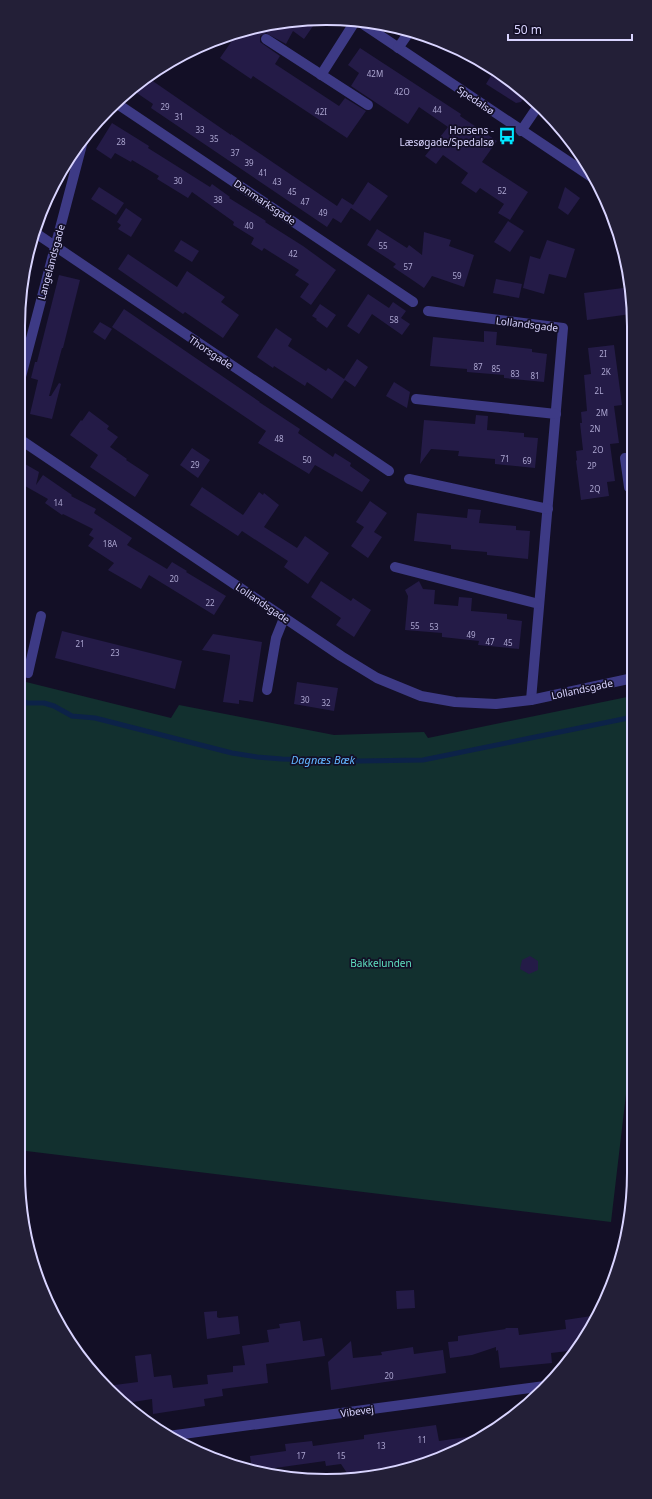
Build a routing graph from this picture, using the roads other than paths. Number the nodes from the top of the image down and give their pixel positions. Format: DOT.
graph roads {
  1 [pos="353,27"];
  2 [pos="370,29"];
  3 [pos="407,36"];
  4 [pos="266,39"];
  5 [pos="398,48"];
  6 [pos="321,74"];
  7 [pos="368,105"];
  8 [pos="121,106"];
  9 [pos="535,110"];
  10 [pos="521,131"];
  11 [pos="80,154"];
  12 [pos="585,173"];
  13 [pos="39,235"];
  14 [pos="55,246"];
  15 [pos="413,302"];
  16 [pos="428,311"];
  17 [pos="25,361"];
  18 [pos="416,399"];
  19 [pos="556,414"];
  20 [pos="25,443"];
  21 [pos="625,458"];
  22 [pos="389,472"];
  23 [pos="627,473"];
  24 [pos="409,479"];
  25 [pos="548,509"];
  26 [pos="395,567"];
  27 [pos="540,604"];
  28 [pos="41,616"];
  29 [pos="284,618"];
  30 [pos="25,672"];
  31 [pos="627,679"];
  32 [pos="267,690"];
  33 [pos="531,700"];
  34 [pos="538,1387"];
  35 [pos="177,1435"];
  1 -- 6 [label="street, Spedalsø"];
  2 -- 5 [label="street, Spedalsø"];
  3 -- 5 [label="street"];
  4 -- 6 [label="street"];
  5 -- 10 [label="street, Spedalsø"];
  6 -- 7 [label="street"];
  8 -- 15 [label="street, Danmarksgade"];
  9 -- 10 [label="street"];
  10 -- 12 [label="street, Spedalsø"];
  11 -- 14 [label="street, Langelandsgade"];
  13 -- 14 [label="street, Thorsgade"];
  14 -- 17 [label="street, Langelandsgade"];
  14 -- 22 [label="street, Thorsgade"];
  16 -- 19 [label="street, Lollandsgade"];
  18 -- 19 [label="street"];
  19 -- 25 [label="street, Lollandsgade"];
  20 -- 29 [label="street, Lollandsgade"];
  21 -- 23 [label="street"];
  24 -- 25 [label="street"];
  25 -- 27 [label="street, Lollandsgade"];
  26 -- 27 [label="street"];
  27 -- 33 [label="street, Lollandsgade"];
  28 -- 30 [label="street"];
  29 -- 32 [label="street"];
  29 -- 33 [label="street, Lollandsgade"];
  31 -- 33 [label="street, Lollandsgade"];
  34 -- 35 [label="street, Vibevej"];
}
